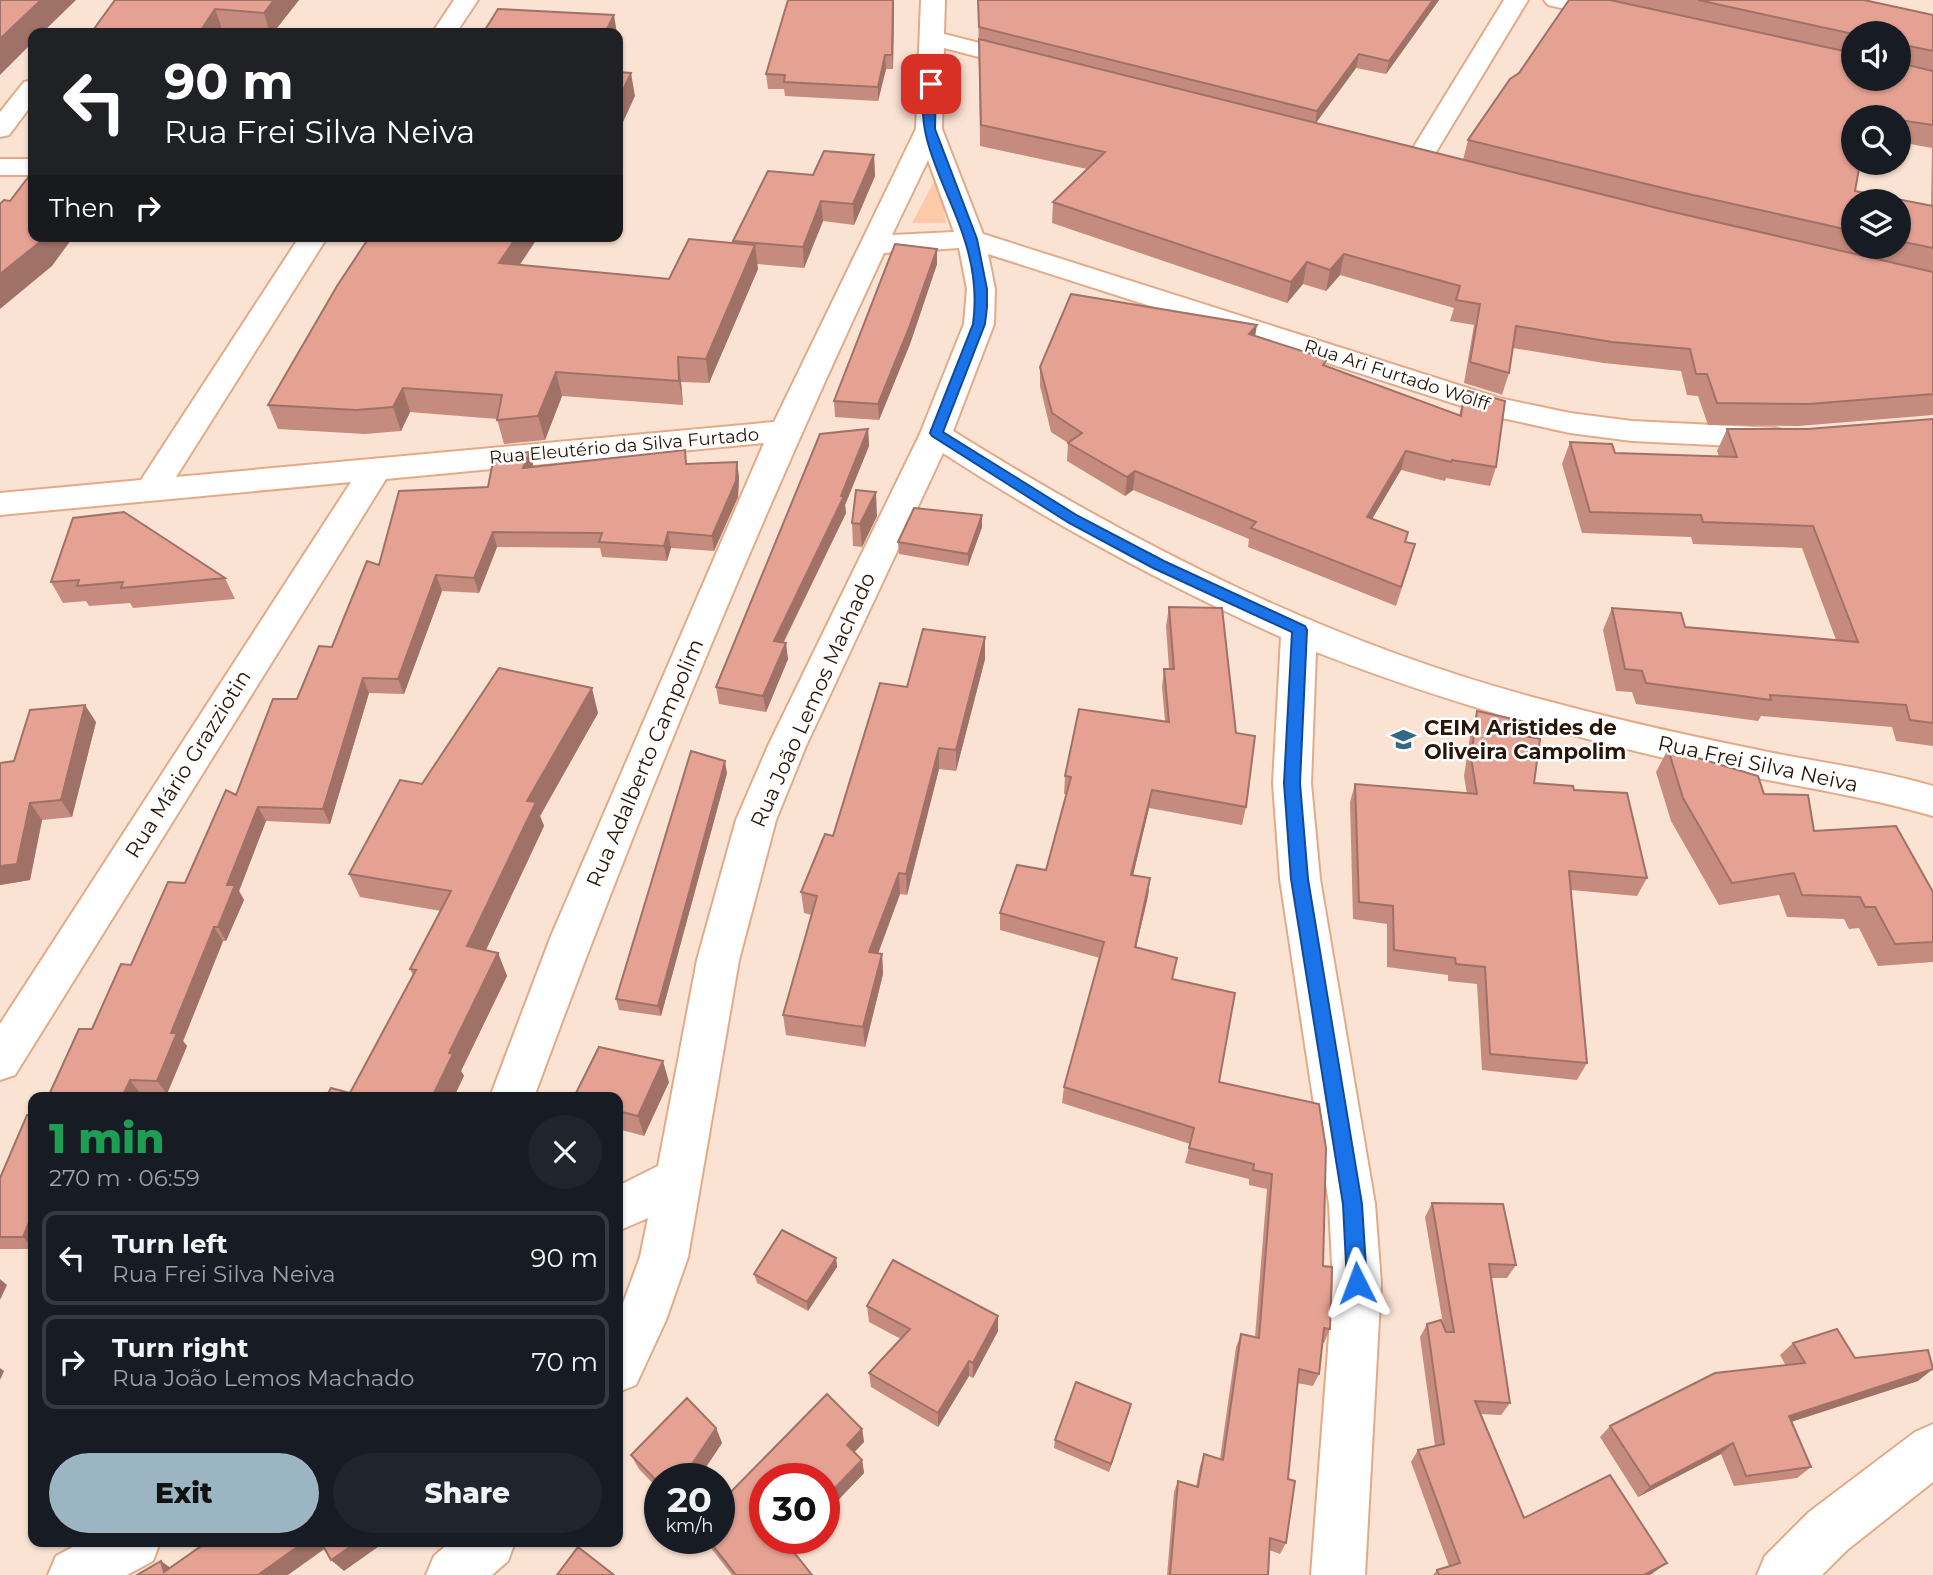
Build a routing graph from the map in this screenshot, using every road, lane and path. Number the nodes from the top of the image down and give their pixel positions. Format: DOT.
graph roads {
  1 [pos="466,0"];
  2 [pos="933,0"];
  3 [pos="1516,0"];
  4 [pos="1556,0"];
  5 [pos="1637,18"];
  6 [pos="447,28"];
  7 [pos="932,38"];
  8 [pos="1054,69"];
  9 [pos="28,94"];
  10 [pos="0,129"];
  11 [pos="929,129"];
  12 [pos="1391,154"];
  13 [pos="1418,161"];
  14 [pos="0,167"];
  15 [pos="28,167"];
  16 [pos="1445,168"];
  17 [pos="971,239"];
  18 [pos="310,242"];
  19 [pos="875,244"];
  20 [pos="785,432"];
  21 [pos="936,433"];
  22 [pos="1799,436"];
  23 [pos="377,467"];
  24 [pos="152,489"];
  25 [pos="0,504"];
  26 [pos="1300,630"];
  27 [pos="1932,801"];
  28 [pos="0,1061"];
  29 [pos="514,1092"];
  30 [pos="678,1179"];
  31 [pos="623,1206"];
  32 [pos="623,1357"];
  33 [pos="1933,1450"];
  34 [pos="125,1547"];
  35 [pos="484,1547"];
  36 [pos="75,1575"];
  37 [pos="453,1575"];
  38 [pos="1338,1575"];
  39 [pos="1784,1575"];
  1 -- 6 [label="street"];
  2 -- 7 [label="street, Rua Eleutério da Silva Furtado"];
  3 -- 13 [label="street"];
  4 -- 5 [label="street"];
  7 -- 8 [label="street"];
  7 -- 11 [label="street, Rua Eleutério da Silva Furtado"];
  9 -- 10 [label="street"];
  11 -- 17 [label="street, Rua João Lemos Machado"];
  11 -- 19 [label="street, Rua Eleutério da Silva Furtado"];
  12 -- 13 [label="street"];
  13 -- 16 [label="street"];
  14 -- 15 [label="street"];
  17 -- 19 [label="street, Rua Ari Furtado Wolff"];
  17 -- 21 [label="street, Rua João Lemos Machado"];
  17 -- 22 [label="street, Rua Ari Furtado Wolff"];
  18 -- 24 [label="street"];
  19 -- 20 [label="street, Rua Eleutério da Silva Furtado"];
  20 -- 23 [label="street, Rua Eleutério da Silva Furtado"];
  20 -- 29 [label="street, Rua Adalberto Campolim"];
  21 -- 26 [label="street, Rua Frei Silva Neiva"];
  21 -- 30 [label="street, Rua João Lemos Machado"];
  23 -- 24 [label="street, Rua Eleutério da Silva Furtado"];
  23 -- 28 [label="street, Rua Mário Grazziotin"];
  24 -- 25 [label="street, Rua Eleutério da Silva Furtado"];
  26 -- 27 [label="street, Rua Frei Silva Neiva"];
  26 -- 38 [label="street"];
  30 -- 31 [label="street"];
  30 -- 32 [label="street, Rua João Lemos Machado"];
  33 -- 39 [label="street"];
  34 -- 36 [label="street"];
  35 -- 37 [label="street"];
}
